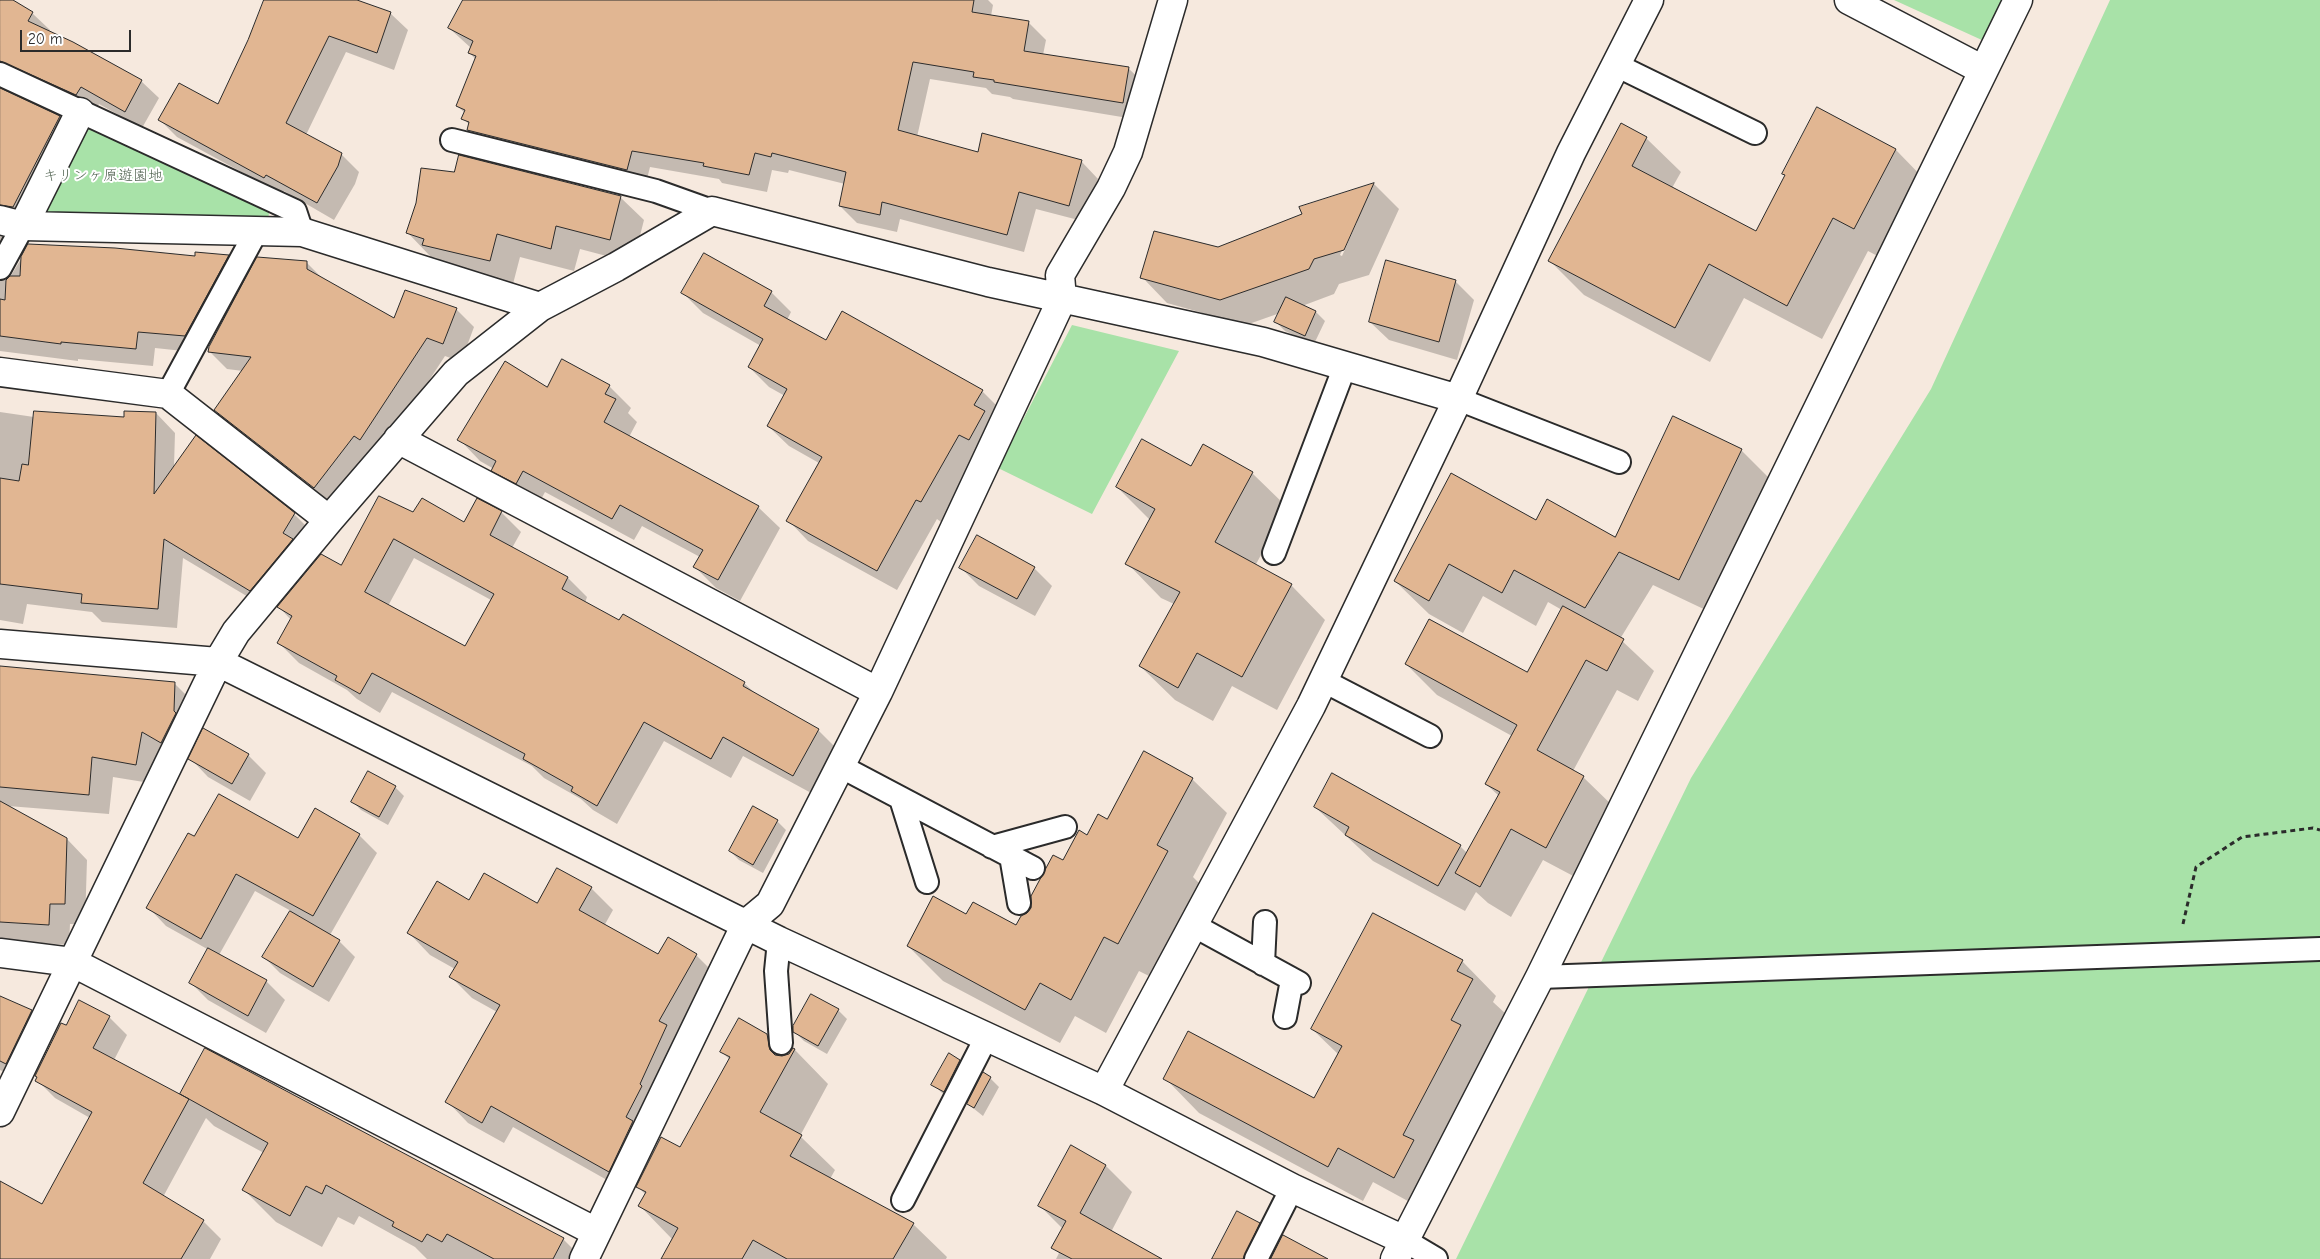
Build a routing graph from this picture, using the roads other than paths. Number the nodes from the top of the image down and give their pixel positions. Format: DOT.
graph roads {
  1 [pos="1649,0"];
  2 [pos="1849,0"];
  3 [pos="2018,0"];
  4 [pos="1166,2"];
  5 [pos="1616,65"];
  6 [pos="1983,70"];
  7 [pos="0,74"];
  8 [pos="80,112"];
  9 [pos="1754,133"];
  10 [pos="452,140"];
  11 [pos="712,211"];
  12 [pos="11,223"];
  13 [pos="256,232"];
  14 [pos="302,232"];
  15 [pos="0,268"];
  16 [pos="1062,299"];
  17 [pos="540,307"];
  18 [pos="1345,366"];
  19 [pos="0,372"];
  20 [pos="168,394"];
  21 [pos="1458,399"];
  22 [pos="398,439"];
  23 [pos="1619,462"];
  24 [pos="329,520"];
  25 [pos="1274,552"];
  26 [pos="0,644"];
  27 [pos="218,662"];
  28 [pos="1324,680"];
  29 [pos="878,692"];
  30 [pos="1430,736"];
  31 [pos="840,766"];
  32 [pos="901,799"];
  33 [pos="1065,827"];
  34 [pos="1001,851"];
  35 [pos="1032,868"];
  36 [pos="927,882"];
  37 [pos="1019,903"];
  38 [pos="1265,922"];
  39 [pos="746,924"];
  40 [pos="1193,925"];
  41 [pos="779,941"];
  42 [pos="2320,948"];
  43 [pos="0,953"];
  44 [pos="72,962"];
  45 [pos="1263,964"];
  46 [pos="1540,977"];
  47 [pos="1285,1017"];
  48 [pos="986,1038"];
  49 [pos="781,1043"];
  50 [pos="1104,1091"];
  51 [pos="0,1112"];
  52 [pos="1292,1188"];
  53 [pos="903,1200"];
  54 [pos="596,1232"];
  55 [pos="1399,1250"];
  56 [pos="584,1259"];
  57 [pos="1256,1259"];
  58 [pos="1436,1259"];
  1 -- 5 [label="street"];
  2 -- 6 [label="street"];
  3 -- 6 [label="street"];
  4 -- 16 [label="street"];
  5 -- 9 [label="lane"];
  5 -- 21 [label="street"];
  6 -- 46 [label="street"];
  7 -- 8 [label="lane"];
  8 -- 12 [label="street"];
  8 -- 14 [label="lane"];
  10 -- 11 [label="lane"];
  11 -- 16 [label="street"];
  11 -- 17 [label="street"];
  12 -- 13 [label="street"];
  12 -- 15 [label="lane"];
  13 -- 14 [label="street"];
  13 -- 20 [label="lane"];
  14 -- 17 [label="street"];
  16 -- 18 [label="street"];
  16 -- 29 [label="street"];
  17 -- 22 [label="street"];
  18 -- 21 [label="street"];
  18 -- 25 [label="lane"];
  19 -- 20 [label="street"];
  20 -- 24 [label="street"];
  21 -- 23 [label="lane"];
  21 -- 28 [label="street"];
  22 -- 24 [label="street"];
  22 -- 29 [label="street"];
  24 -- 27 [label="street"];
  26 -- 27 [label="street"];
  27 -- 39 [label="street"];
  27 -- 44 [label="street"];
  28 -- 30 [label="lane"];
  28 -- 40 [label="street"];
  29 -- 31 [label="street"];
  31 -- 32 [label="lane"];
  31 -- 39 [label="street"];
  32 -- 34 [label="lane"];
  32 -- 36 [label="lane"];
  33 -- 34 [label="lane"];
  34 -- 35 [label="lane"];
  34 -- 37 [label="lane"];
  38 -- 45 [label="lane"];
  39 -- 41 [label="street"];
  39 -- 54 [label="street"];
  40 -- 45 [label="lane"];
  40 -- 50 [label="street"];
  41 -- 48 [label="street"];
  41 -- 49 [label="lane"];
  42 -- 46 [label="lane"];
  43 -- 44 [label="street"];
  44 -- 51 [label="street"];
  44 -- 54 [label="street"];
  45 -- 47 [label="lane"];
  46 -- 55 [label="street"];
  48 -- 50 [label="street"];
  48 -- 53 [label="lane"];
  50 -- 52 [label="street"];
  52 -- 55 [label="street"];
  52 -- 57 [label="lane"];
  54 -- 56 [label="street"];
  55 -- 58 [label="lane"];
}
